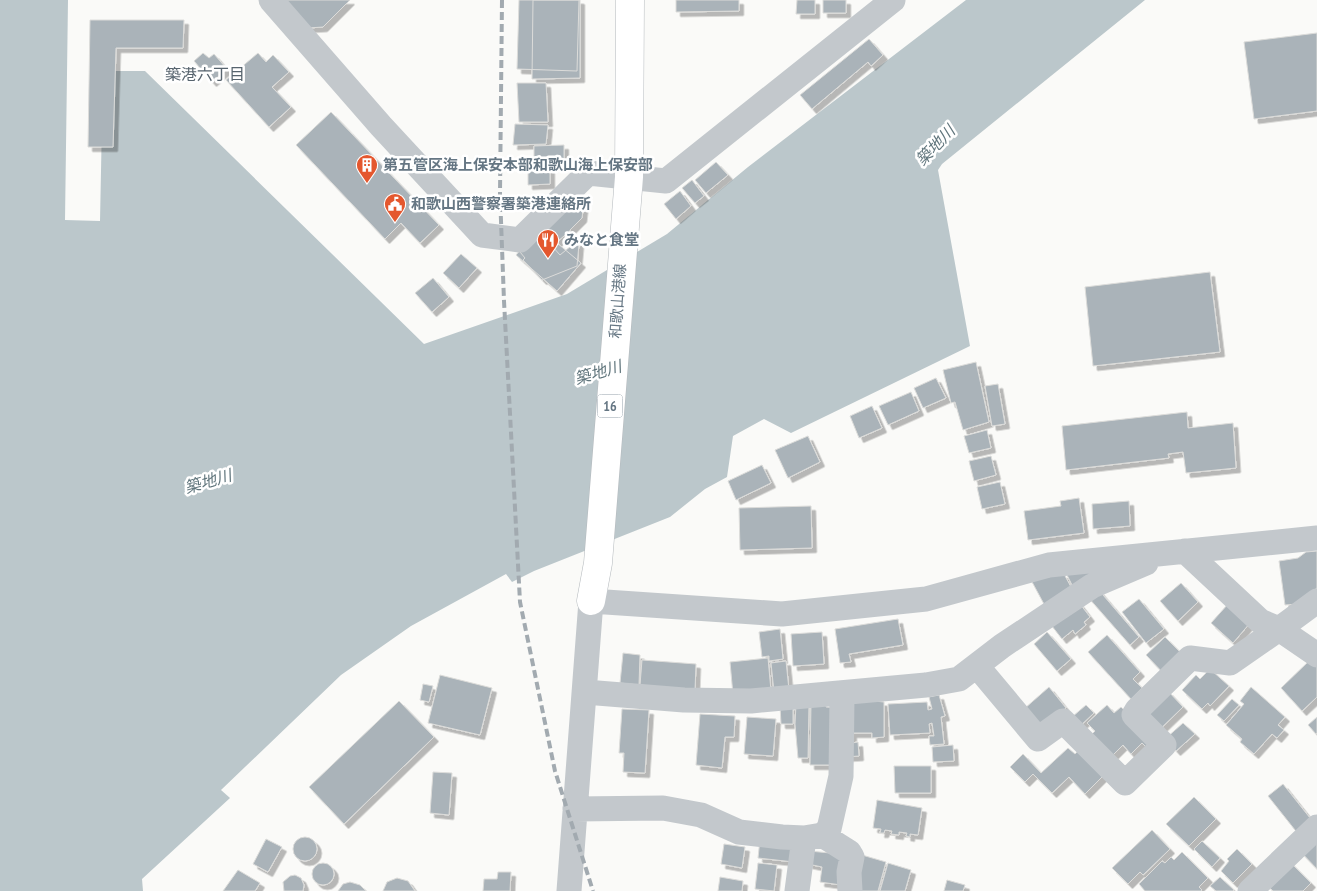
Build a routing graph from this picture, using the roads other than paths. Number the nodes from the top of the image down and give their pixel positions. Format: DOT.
graph roads {
  1 [pos="271,0"];
  2 [pos="630,0"];
  3 [pos="886,2"];
  4 [pos="629,177"];
  5 [pos="1317,538"];
  6 [pos="1178,552"];
  7 [pos="591,601"];
  8 [pos="1317,601"];
  9 [pos="1279,630"];
  10 [pos="1317,655"];
  11 [pos="977,666"];
  12 [pos="585,692"];
  13 [pos="843,692"];
  14 [pos="575,809"];
  15 [pos="1317,827"];
  16 [pos="813,836"];
  17 [pos="569,891"];
  18 [pos="797,891"];
  19 [pos="850,891"];
  20 [pos="1250,891"];
  1 -- 4 [label="street"];
  2 -- 4 [label="main road, 和歌山港線 / 16"];
  3 -- 4 [label="street"];
  4 -- 7 [label="main road, 和歌山港線 / 16"];
  5 -- 6 [label="street"];
  6 -- 7 [label="street"];
  6 -- 9 [label="street"];
  6 -- 11 [label="street"];
  7 -- 12 [label="street"];
  8 -- 9 [label="street"];
  9 -- 10 [label="street"];
  9 -- 11 [label="street"];
  11 -- 13 [label="street"];
  12 -- 13 [label="street"];
  12 -- 14 [label="street"];
  13 -- 16 [label="street"];
  14 -- 16 [label="street"];
  14 -- 17 [label="street"];
  15 -- 20 [label="street"];
  16 -- 18 [label="street"];
  16 -- 19 [label="street"];
}
